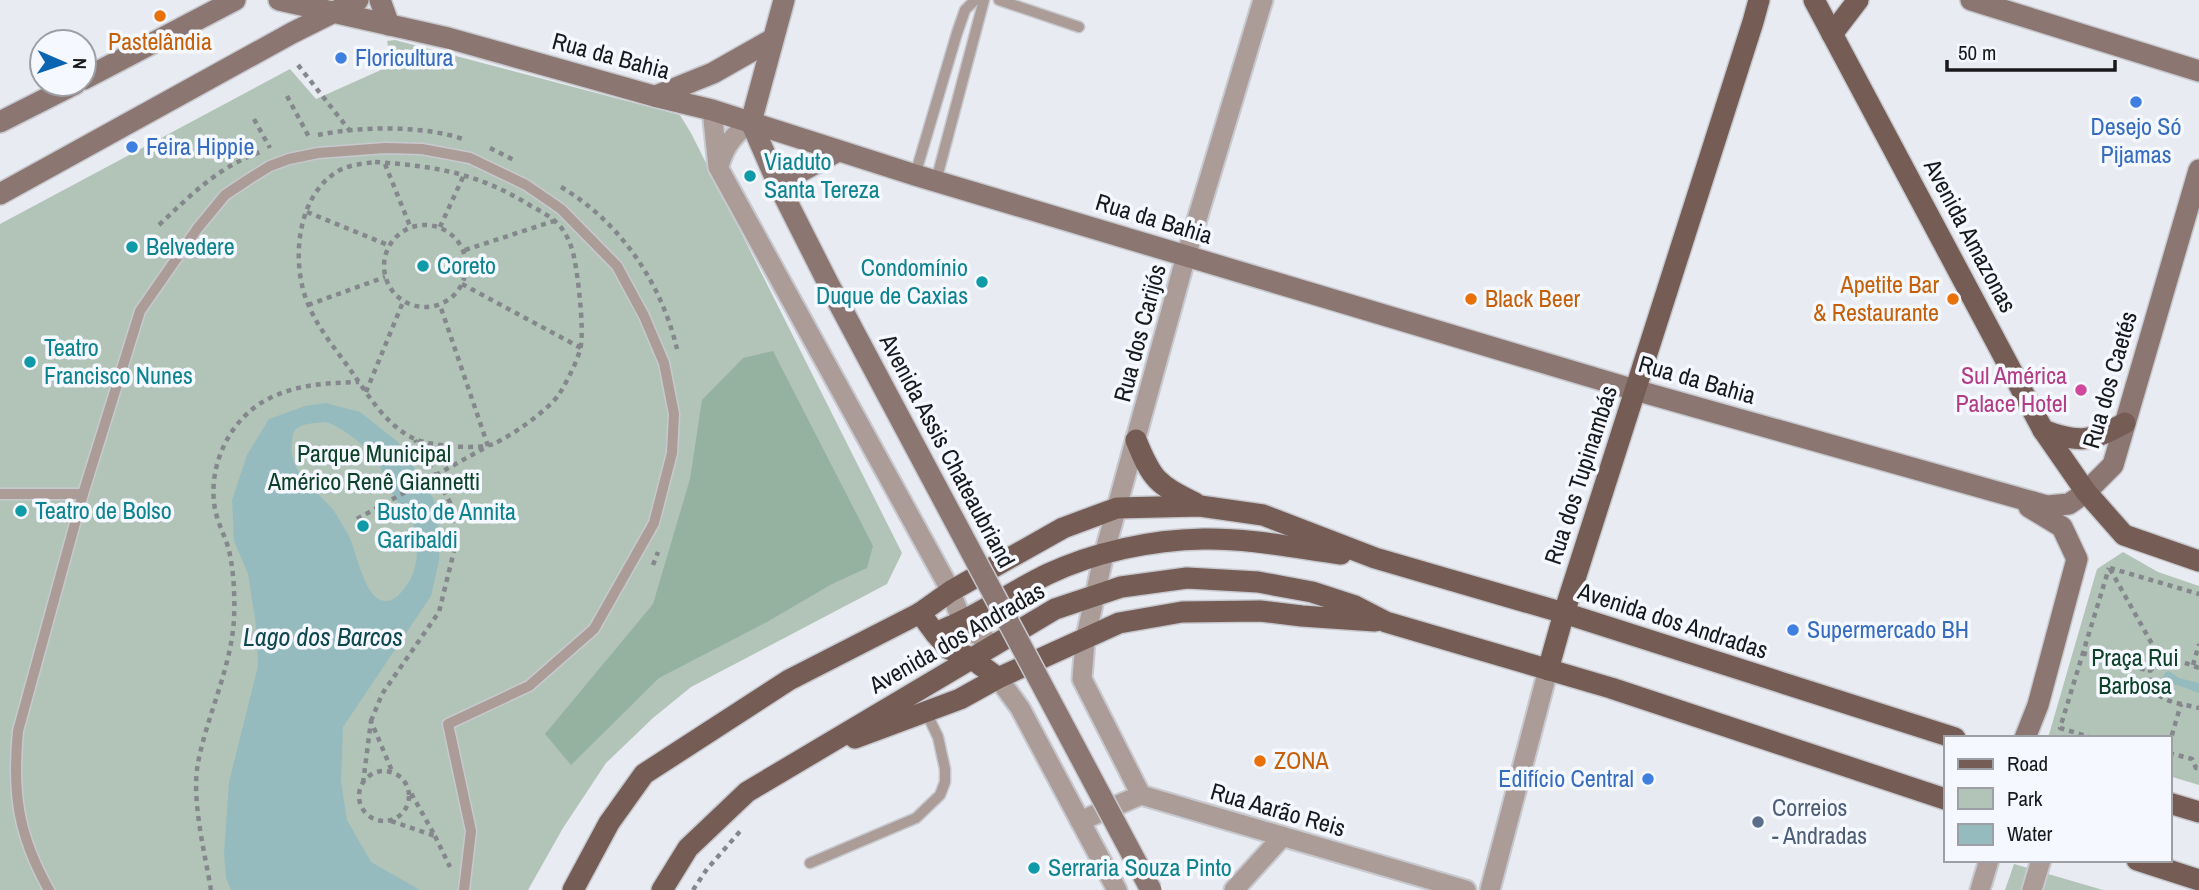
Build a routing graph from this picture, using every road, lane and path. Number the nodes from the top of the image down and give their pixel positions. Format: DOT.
graph roads {
  1 [pos="235,0"];
  2 [pos="279,0"];
  3 [pos="358,0"];
  4 [pos="380,0"];
  5 [pos="784,0"];
  6 [pos="975,0"];
  7 [pos="984,0"];
  8 [pos="999,0"];
  9 [pos="1262,0"];
  10 [pos="1759,0"];
  11 [pos="1814,0"];
  12 [pos="1858,0"];
  13 [pos="1972,0"];
  14 [pos="335,13"];
  15 [pos="390,25"];
  16 [pos="1079,27"];
  17 [pos="1832,34"];
  18 [pos="773,39"];
  19 [pos="298,65"];
  20 [pos="2199,71"];
  21 [pos="98,72"];
  22 [pos="287,96"];
  23 [pos="654,96"];
  24 [pos="47,98"];
  25 [pos="712,110"];
  26 [pos="254,119"];
  27 [pos="0,122"];
  28 [pos="751,122"];
  29 [pos="350,131"];
  30 [pos="309,137"];
  31 [pos="301,139"];
  32 [pos="282,144"];
  33 [pos="270,148"];
  34 [pos="838,151"];
  35 [pos="384,163"];
  36 [pos="524,165"];
  37 [pos="718,167"];
  38 [pos="2199,170"];
  39 [pos="464,175"];
  40 [pos="925,178"];
  41 [pos="556,184"];
  42 [pos="778,184"];
  43 [pos="0,194"];
  44 [pos="307,212"];
  45 [pos="555,221"];
  46 [pos="159,225"];
  47 [pos="410,226"];
  48 [pos="440,227"];
  49 [pos="388,245"];
  50 [pos="465,250"];
  51 [pos="1186,256"];
  52 [pos="385,277"];
  53 [pos="462,284"];
  54 [pos="403,302"];
  55 [pos="440,304"];
  56 [pos="308,305"];
  57 [pos="580,348"];
  58 [pos="678,352"];
  59 [pos="359,382"];
  60 [pos="1635,390"];
  61 [pos="366,393"];
  62 [pos="2125,423"];
  63 [pos="2043,430"];
  64 [pos="415,439"];
  65 [pos="1136,440"];
  66 [pos="488,446"];
  67 [pos="436,475"];
  68 [pos="2087,492"];
  69 [pos="0,494"];
  70 [pos="83,494"];
  71 [pos="2012,497"];
  72 [pos="1199,506"];
  73 [pos="1117,508"];
  74 [pos="357,519"];
  75 [pos="661,545"];
  76 [pos="1104,554"];
  77 [pos="1374,558"];
  78 [pos="2199,561"];
  79 [pos="653,565"];
  80 [pos="2109,568"];
  81 [pos="951,591"];
  82 [pos="2199,594"];
  83 [pos="1095,596"];
  84 [pos="920,613"];
  85 [pos="1564,613"];
  86 [pos="1386,622"];
  87 [pos="962,623"];
  88 [pos="934,634"];
  89 [pos="1085,641"];
  90 [pos="993,644"];
  91 [pos="2199,644"];
  92 [pos="2082,653"];
  93 [pos="971,658"];
  94 [pos="2161,660"];
  95 [pos="2193,666"];
  96 [pos="2199,668"];
  97 [pos="1548,670"];
  98 [pos="2150,671"];
  99 [pos="998,678"];
  100 [pos="2181,704"];
  101 [pos="2199,708"];
  102 [pos="926,711"];
  103 [pos="371,721"];
  104 [pos="1949,736"];
  105 [pos="2026,736"];
  106 [pos="2086,736"];
  107 [pos="2171,738"];
  108 [pos="2171,754"];
  109 [pos="807,755"];
  110 [pos="2199,768"];
  111 [pos="392,772"];
  112 [pos="363,783"];
  113 [pos="408,789"];
  114 [pos="1141,794"];
  115 [pos="1944,799"];
  116 [pos="2171,804"];
  117 [pos="2199,812"];
  118 [pos="390,820"];
  119 [pos="751,820"];
  120 [pos="1080,821"];
  121 [pos="435,836"];
  122 [pos="1282,837"];
  123 [pos="1988,862"];
  124 [pos="2040,862"];
  125 [pos="2143,862"];
  126 [pos="810,863"];
  127 [pos="450,869"];
  128 [pos="2199,880"];
  129 [pos="49,890"];
  130 [pos="211,890"];
  131 [pos="464,890"];
  132 [pos="573,890"];
  133 [pos="662,890"];
  134 [pos="693,890"];
  135 [pos="1117,890"];
  136 [pos="1151,890"];
  137 [pos="1234,890"];
  138 [pos="1466,890"];
  139 [pos="1490,890"];
  140 [pos="1980,890"];
  141 [pos="2032,890"];
  1 -- 21 [label="street"];
  2 -- 14 [label="street, Rua da Bahia"];
  3 -- 14 [label="street"];
  4 -- 15 [label="street"];
  5 -- 18 [label="street"];
  6 -- 40 [label="lane"];
  7 -- 40 [label="lane"];
  8 -- 16 [label="lane"];
  9 -- 51 [label="street, Rua dos Carijós"];
  10 -- 60 [label="main road, Rua dos Tupinambás"];
  11 -- 17 [label="main road, Avenida Amazonas"];
  12 -- 17 [label="main road"];
  13 -- 20 [label="street"];
  14 -- 15 [label="street, Rua da Bahia"];
  14 -- 43 [label="street"];
  15 -- 23 [label="street, Rua da Bahia"];
  17 -- 63 [label="main road, Avenida Amazonas"];
  18 -- 23 [label="street"];
  18 -- 28 [label="street"];
  19 -- 29 [label="path"];
  22 -- 30 [label="path"];
  23 -- 25 [label="street, Rua da Bahia"];
  24 -- 27 [label="street"];
  25 -- 28 [label="street, Rua da Bahia"];
  25 -- 37 [label="street"];
  26 -- 33 [label="path"];
  28 -- 34 [label="street, Rua da Bahia"];
  28 -- 37 [label="street"];
  28 -- 42 [label="street, Avenida Assis Chateaubriand"];
  29 -- 30 [label="path"];
  29 -- 36 [label="path"];
  30 -- 31 [label="path"];
  32 -- 33 [label="path"];
  33 -- 46 [label="path"];
  34 -- 40 [label="street, Rua da Bahia"];
  34 -- 42 [label="street"];
  35 -- 39 [label="path"];
  35 -- 44 [label="path"];
  35 -- 47 [label="path"];
  37 -- 81 [label="street"];
  38 -- 62 [label="street, Rua dos Caetés"];
  39 -- 45 [label="path"];
  39 -- 48 [label="path"];
  40 -- 51 [label="street, Rua da Bahia"];
  41 -- 58 [label="path"];
  42 -- 136 [label="street, Avenida Assis Chateaubriand, bridge"];
  44 -- 49 [label="path"];
  44 -- 56 [label="path"];
  45 -- 50 [label="path"];
  45 -- 57 [label="path"];
  47 -- 48 [label="path"];
  47 -- 49 [label="path"];
  48 -- 50 [label="path"];
  49 -- 52 [label="path"];
  50 -- 53 [label="path"];
  51 -- 60 [label="street, Rua da Bahia"];
  51 -- 65 [label="street, Rua dos Carijós"];
  52 -- 54 [label="path"];
  52 -- 56 [label="path"];
  53 -- 55 [label="path"];
  53 -- 57 [label="path"];
  54 -- 55 [label="path"];
  54 -- 61 [label="path"];
  55 -- 66 [label="path"];
  56 -- 59 [label="path"];
  57 -- 66 [label="path"];
  59 -- 61 [label="path"];
  59 -- 130 [label="path"];
  60 -- 71 [label="street, Rua da Bahia"];
  60 -- 85 [label="main road, Rua dos Tupinambás"];
  61 -- 64 [label="path"];
  62 -- 63 [label="main road"];
  62 -- 68 [label="street, Rua dos Caetés"];
  63 -- 68 [label="main road, Avenida Amazonas"];
  64 -- 66 [label="path"];
  64 -- 67 [label="path"];
  65 -- 72 [label="main road"];
  65 -- 73 [label="street, Rua dos Carijós"];
  66 -- 67 [label="path"];
  67 -- 74 [label="path"];
  67 -- 103 [label="path"];
  68 -- 71 [label="street, Rua dos Caetés"];
  68 -- 78 [label="main road"];
  69 -- 70 [label="lane"];
  70 -- 129 [label="lane"];
  70 -- 131 [label="lane"];
  71 -- 105 [label="street"];
  72 -- 73 [label="main road, Avenida dos Andradas"];
  72 -- 77 [label="main road, Avenida dos Andradas"];
  73 -- 76 [label="street, Rua dos Carijós"];
  73 -- 81 [label="main road, Avenida dos Andradas"];
  75 -- 79 [label="path"];
  76 -- 77 [label="main road, Avenida dos Andradas"];
  76 -- 83 [label="street, Rua dos Carijós"];
  76 -- 87 [label="main road, Avenida dos Andradas"];
  77 -- 85 [label="main road, Avenida dos Andradas"];
  80 -- 82 [label="path"];
  80 -- 92 [label="path"];
  80 -- 94 [label="path"];
  81 -- 84 [label="main road, Avenida dos Andradas"];
  81 -- 87 [label="street"];
  83 -- 86 [label="main road, Avenida dos Andradas"];
  83 -- 89 [label="street, Rua dos Carijós"];
  83 -- 90 [label="main road, Avenida dos Andradas"];
  84 -- 88 [label="main road, Avenida dos Andradas"];
  84 -- 132 [label="main road, Avenida dos Andradas"];
  85 -- 97 [label="main road, Rua dos Tupinambás"];
  85 -- 104 [label="main road, Avenida dos Andradas"];
  86 -- 89 [label="main road, Avenida dos Andradas"];
  86 -- 97 [label="main road, Avenida dos Andradas"];
  87 -- 88 [label="main road, Avenida dos Andradas"];
  87 -- 90 [label="street"];
  88 -- 93 [label="main road"];
  89 -- 99 [label="main road, Avenida dos Andradas"];
  89 -- 114 [label="street"];
  90 -- 93 [label="main road, Avenida dos Andradas"];
  91 -- 95 [label="path"];
  92 -- 98 [label="path"];
  92 -- 106 [label="path"];
  93 -- 99 [label="main road"];
  93 -- 109 [label="main road, Avenida dos Andradas"];
  94 -- 95 [label="path"];
  94 -- 98 [label="path"];
  95 -- 96 [label="path"];
  97 -- 115 [label="main road, Avenida dos Andradas"];
  97 -- 139 [label="street, Rua dos Tupinambás"];
  98 -- 100 [label="path"];
  99 -- 102 [label="main road, Avenida dos Andradas"];
  99 -- 120 [label="street"];
  100 -- 101 [label="path"];
  100 -- 107 [label="path"];
  102 -- 109 [label="main road, Avenida dos Andradas"];
  102 -- 126 [label="lane"];
  103 -- 111 [label="path"];
  103 -- 112 [label="path"];
  108 -- 110 [label="path"];
  109 -- 133 [label="main road, Avenida dos Andradas"];
  111 -- 112 [label="path"];
  111 -- 113 [label="path"];
  112 -- 118 [label="path"];
  113 -- 118 [label="path"];
  113 -- 121 [label="path"];
  114 -- 120 [label="street"];
  114 -- 122 [label="street, Rua Aarão Reis"];
  116 -- 117 [label="main road"];
  118 -- 121 [label="path"];
  119 -- 134 [label="path"];
  120 -- 135 [label="street"];
  121 -- 127 [label="path"];
  122 -- 137 [label="street"];
  122 -- 138 [label="street, Rua Aarão Reis"];
  123 -- 140 [label="street"];
  124 -- 141 [label="street"];
  125 -- 128 [label="main road"];
}
